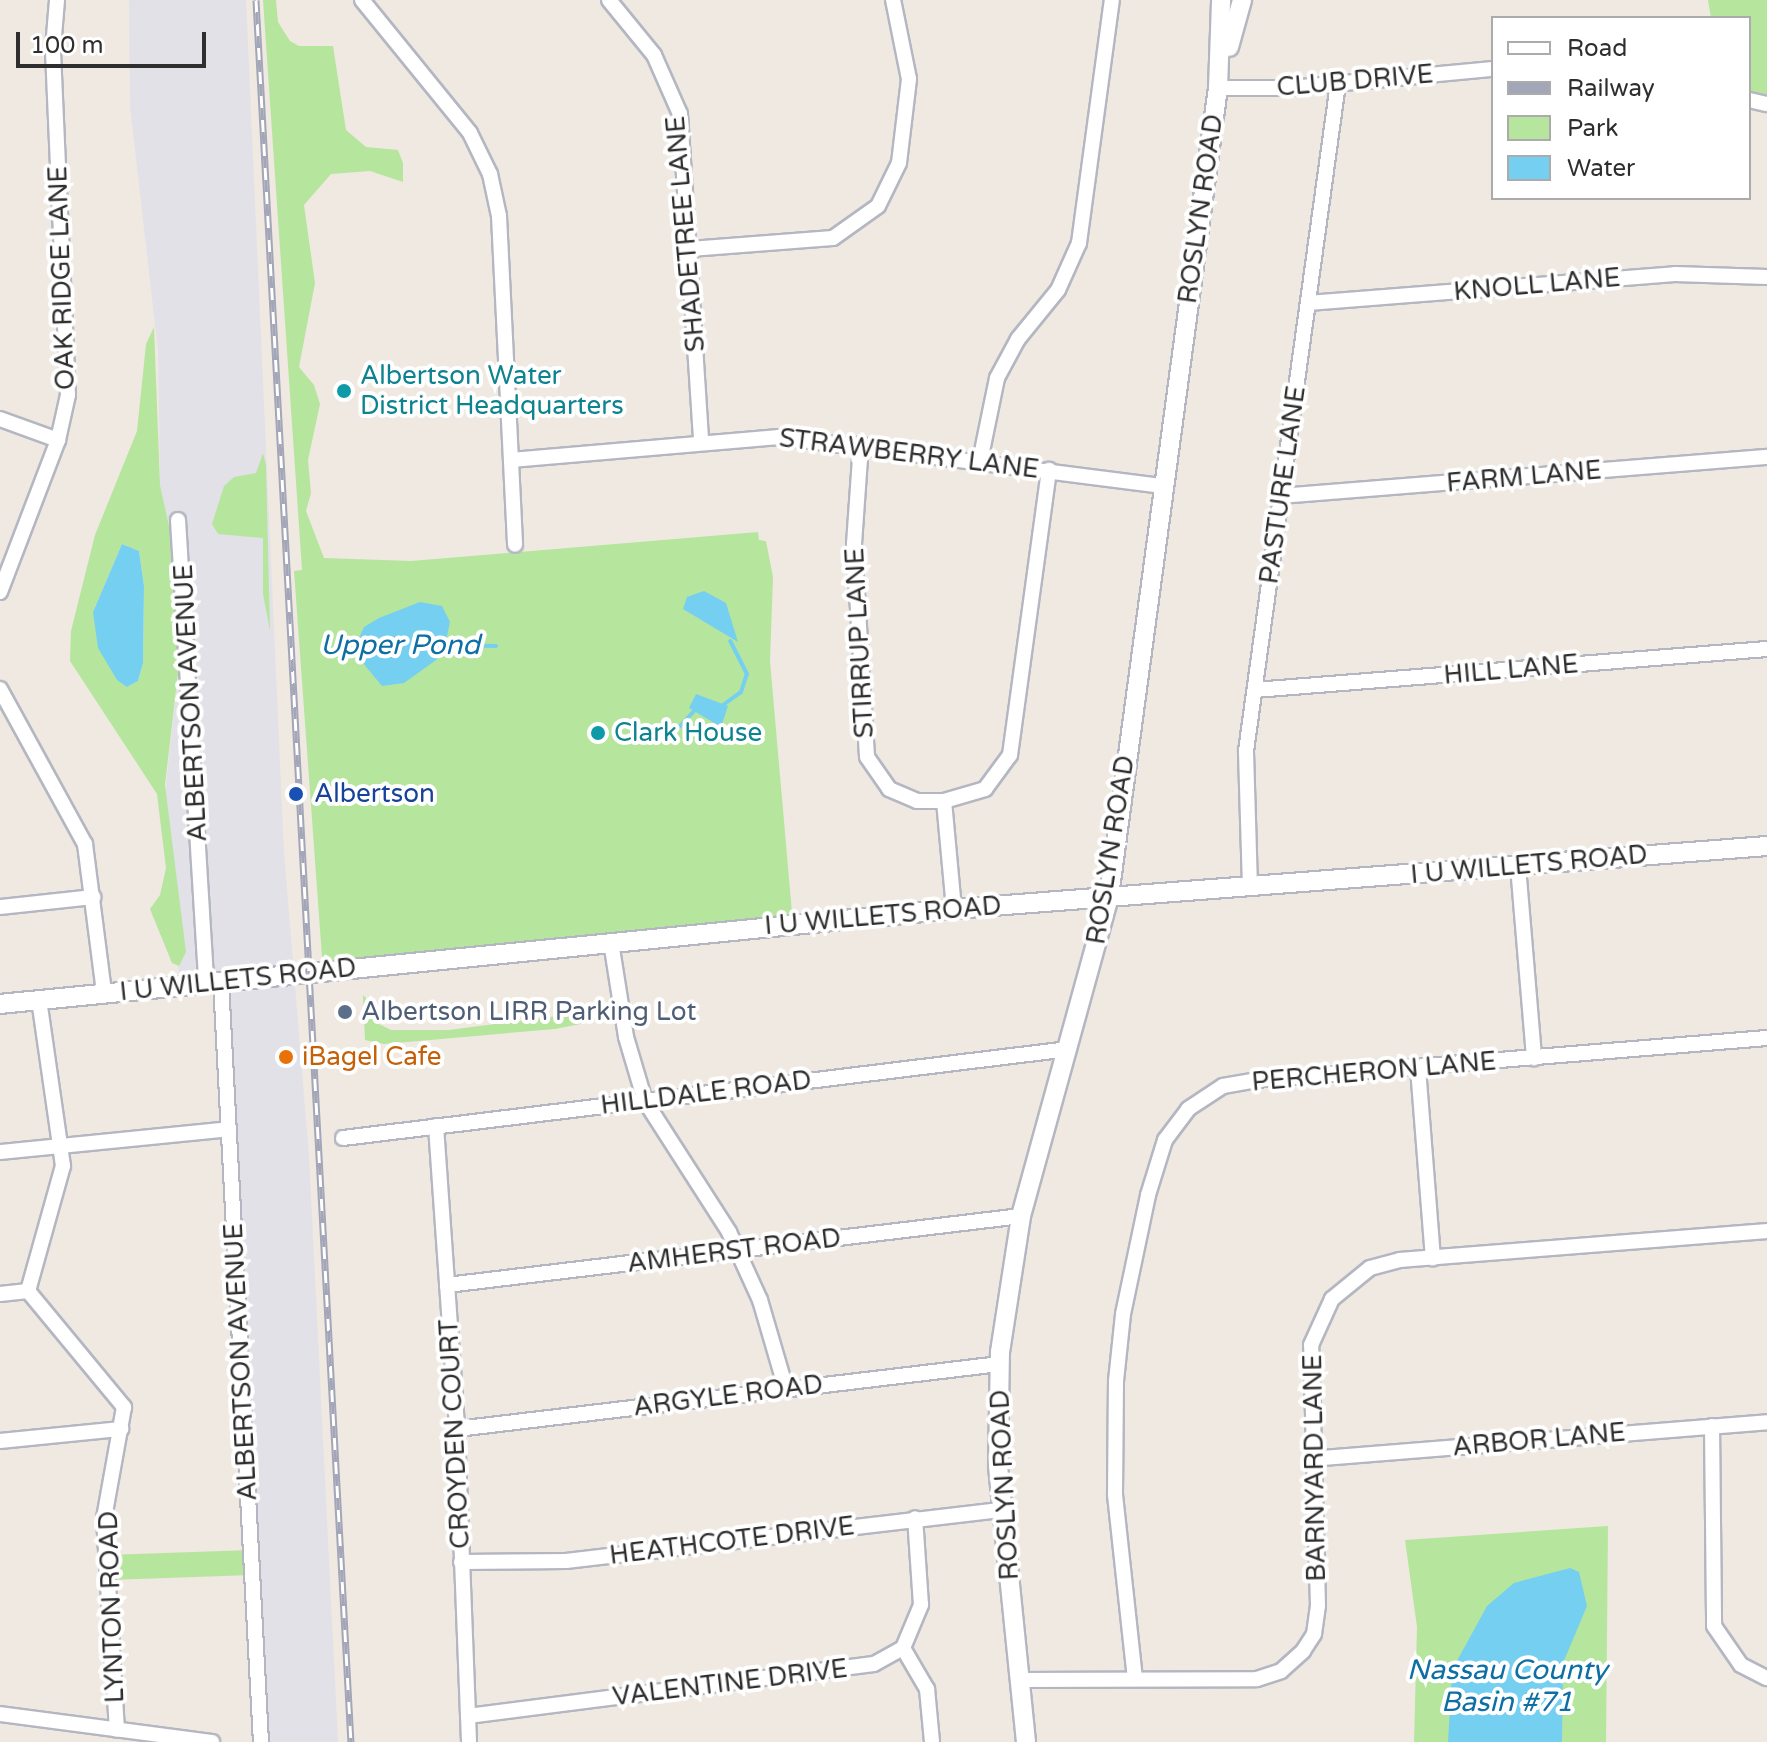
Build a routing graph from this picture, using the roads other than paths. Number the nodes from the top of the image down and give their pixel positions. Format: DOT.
graph roads {
  1 [pos="57,0"];
  2 [pos="362,0"];
  3 [pos="609,0"];
  4 [pos="893,0"];
  5 [pos="1112,0"];
  6 [pos="1221,0"];
  7 [pos="1242,0"];
  8 [pos="1491,69"];
  9 [pos="1338,84"];
  10 [pos="1218,88"];
  11 [pos="690,249"];
  12 [pos="1767,277"];
  13 [pos="1308,303"];
  14 [pos="0,419"];
  15 [pos="58,440"];
  16 [pos="701,441"];
  17 [pos="861,444"];
  18 [pos="1767,457"];
  19 [pos="511,460"];
  20 [pos="980,461"];
  21 [pos="1049,470"];
  22 [pos="1163,486"];
  23 [pos="1281,496"];
  24 [pos="178,520"];
  25 [pos="515,545"];
  26 [pos="3,576"];
  27 [pos="0,592"];
  28 [pos="1767,649"];
  29 [pos="0,689"];
  30 [pos="1255,690"];
  31 [pos="944,801"];
  32 [pos="1767,846"];
  33 [pos="1518,866"];
  34 [pos="1250,887"];
  35 [pos="1109,896"];
  36 [pos="93,897"];
  37 [pos="0,907"];
  38 [pos="954,909"];
  39 [pos="611,942"];
  40 [pos="214,982"];
  41 [pos="104,993"];
  42 [pos="39,1000"];
  43 [pos="0,1004"];
  44 [pos="1767,1038"];
  45 [pos="1069,1049"];
  46 [pos="1534,1058"];
  47 [pos="1418,1068"];
  48 [pos="645,1101"];
  49 [pos="436,1126"];
  50 [pos="229,1129"];
  51 [pos="343,1138"];
  52 [pos="63,1146"];
  53 [pos="0,1152"];
  54 [pos="1021,1216"];
  55 [pos="1767,1231"];
  56 [pos="736,1250"];
  57 [pos="1433,1258"];
  58 [pos="447,1285"];
  59 [pos="28,1291"];
  60 [pos="0,1294"];
  61 [pos="1000,1364"];
  62 [pos="786,1389"];
  63 [pos="1767,1422"];
  64 [pos="1712,1426"];
  65 [pos="121,1429"];
  66 [pos="457,1429"];
  67 [pos="0,1441"];
  68 [pos="1311,1459"];
  69 [pos="1002,1510"];
  70 [pos="915,1518"];
  71 [pos="461,1562"];
  72 [pos="903,1648"];
  73 [pos="1767,1678"];
  74 [pos="1135,1679"];
  75 [pos="1019,1680"];
  76 [pos="0,1714"];
  77 [pos="468,1716"];
  78 [pos="117,1730"];
  79 [pos="212,1742"];
  80 [pos="261,1742"];
  81 [pos="469,1742"];
  82 [pos="932,1742"];
  83 [pos="1026,1742"];
  1 -- 15 [label="street, OAK RIDGE LANE"];
  2 -- 19 [label="street"];
  3 -- 11 [label="street, SHADETREE LANE"];
  4 -- 11 [label="street"];
  5 -- 20 [label="street"];
  6 -- 10 [label="main road, ROSLYN ROAD"];
  7 -- 10 [label="main road"];
  8 -- 9 [label="street, CLUB DRIVE"];
  9 -- 10 [label="street, CLUB DRIVE"];
  9 -- 13 [label="street, PASTURE LANE"];
  10 -- 22 [label="main road, ROSLYN ROAD"];
  11 -- 16 [label="street, SHADETREE LANE"];
  12 -- 13 [label="street, KNOLL LANE"];
  13 -- 23 [label="street, PASTURE LANE"];
  14 -- 15 [label="street"];
  15 -- 26 [label="street, OAK RIDGE LANE"];
  16 -- 17 [label="street, STRAWBERRY LANE"];
  16 -- 19 [label="street, STRAWBERRY LANE"];
  17 -- 20 [label="street, STRAWBERRY LANE"];
  17 -- 31 [label="street, STIRRUP LANE"];
  18 -- 23 [label="street, FARM LANE"];
  19 -- 25 [label="street"];
  20 -- 21 [label="street, STRAWBERRY LANE"];
  21 -- 22 [label="street, STRAWBERRY LANE"];
  21 -- 31 [label="street, STIRRUP LANE"];
  22 -- 35 [label="main road, ROSLYN ROAD"];
  23 -- 30 [label="street, PASTURE LANE"];
  24 -- 40 [label="street, ALBERTSON AVENUE"];
  26 -- 27 [label="street, OAK RIDGE LANE"];
  28 -- 30 [label="street, HILL LANE"];
  29 -- 36 [label="street"];
  30 -- 34 [label="street, PASTURE LANE"];
  31 -- 38 [label="street"];
  32 -- 33 [label="main road, I U WILLETS ROAD"];
  33 -- 34 [label="main road, I U WILLETS ROAD"];
  33 -- 46 [label="street"];
  34 -- 35 [label="main road, I U WILLETS ROAD"];
  35 -- 38 [label="main road, I U WILLETS ROAD"];
  35 -- 45 [label="main road, ROSLYN ROAD"];
  36 -- 37 [label="street"];
  36 -- 41 [label="street"];
  38 -- 39 [label="main road, I U WILLETS ROAD"];
  39 -- 40 [label="main road, I U WILLETS ROAD"];
  39 -- 48 [label="street"];
  40 -- 41 [label="main road, I U WILLETS ROAD"];
  40 -- 50 [label="street, ALBERTSON AVENUE"];
  41 -- 42 [label="main road, I U WILLETS ROAD"];
  42 -- 43 [label="main road, I U WILLETS ROAD"];
  42 -- 52 [label="street"];
  44 -- 46 [label="street, PERCHERON LANE"];
  45 -- 48 [label="street, HILLDALE ROAD"];
  45 -- 54 [label="main road, ROSLYN ROAD"];
  46 -- 47 [label="street, PERCHERON LANE"];
  47 -- 57 [label="street"];
  47 -- 74 [label="street, PERCHERON LANE"];
  48 -- 49 [label="street, HILLDALE ROAD"];
  48 -- 56 [label="street"];
  49 -- 51 [label="street, HILLDALE ROAD"];
  49 -- 58 [label="street, CROYDEN COURT"];
  50 -- 52 [label="street"];
  50 -- 80 [label="street, ALBERTSON AVENUE"];
  52 -- 53 [label="street"];
  52 -- 59 [label="street"];
  54 -- 56 [label="street, AMHERST ROAD"];
  54 -- 61 [label="main road, ROSLYN ROAD"];
  55 -- 57 [label="street, BARNYARD LANE"];
  56 -- 58 [label="street, AMHERST ROAD"];
  56 -- 62 [label="street"];
  57 -- 68 [label="street, BARNYARD LANE"];
  58 -- 66 [label="street, CROYDEN COURT"];
  59 -- 60 [label="street"];
  59 -- 65 [label="street, LYNTON ROAD"];
  61 -- 62 [label="street, ARGYLE ROAD"];
  61 -- 69 [label="main road, ROSLYN ROAD"];
  62 -- 66 [label="street, ARGYLE ROAD"];
  63 -- 64 [label="street, ARBOR LANE"];
  64 -- 68 [label="street, ARBOR LANE"];
  64 -- 73 [label="street"];
  65 -- 67 [label="street"];
  65 -- 78 [label="street, LYNTON ROAD"];
  66 -- 71 [label="street, CROYDEN COURT"];
  68 -- 74 [label="street, BARNYARD LANE"];
  69 -- 70 [label="street, HEATHCOTE DRIVE"];
  69 -- 75 [label="main road, ROSLYN ROAD"];
  70 -- 71 [label="street, HEATHCOTE DRIVE"];
  70 -- 72 [label="street"];
  71 -- 77 [label="street, CROYDEN COURT"];
  72 -- 77 [label="street, VALENTINE DRIVE"];
  72 -- 82 [label="street"];
  74 -- 75 [label="street, BARNYARD LANE"];
  75 -- 83 [label="main road, ROSLYN ROAD"];
  76 -- 78 [label="street"];
  77 -- 81 [label="street, CROYDEN COURT"];
  78 -- 79 [label="street"];
}
